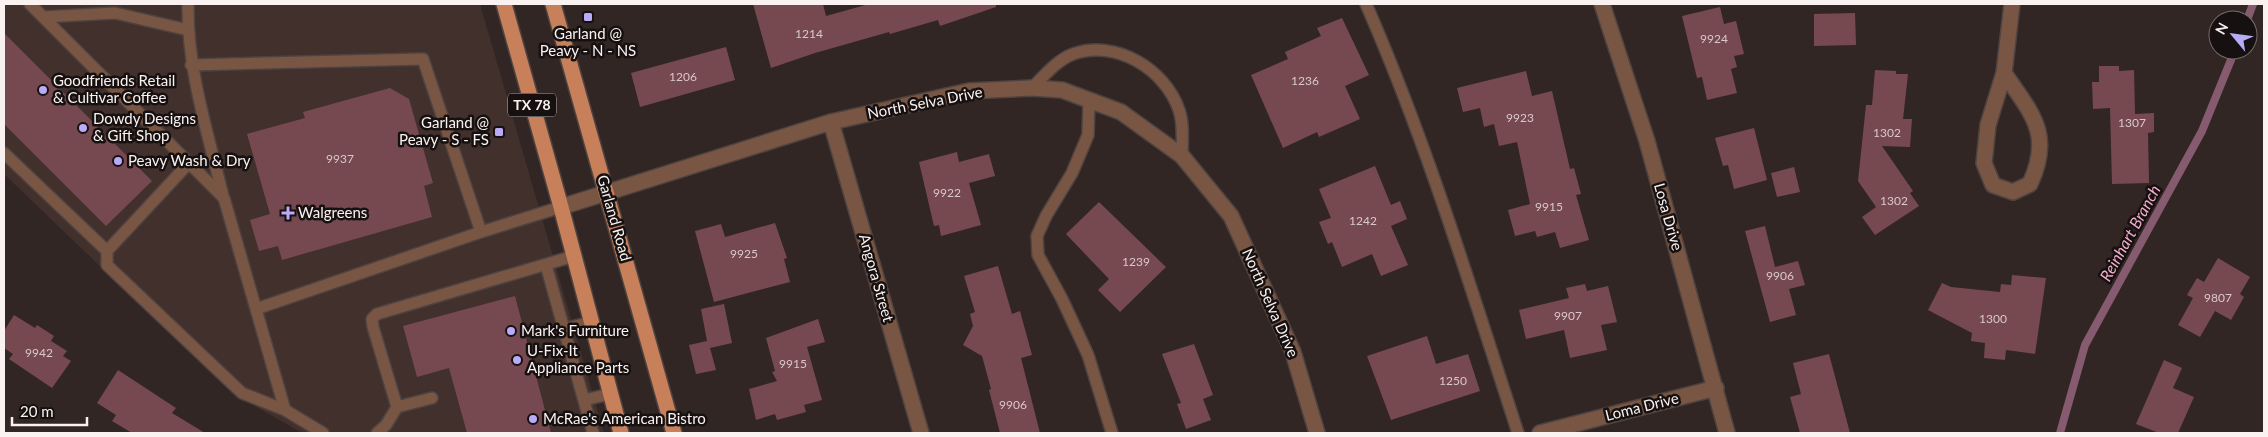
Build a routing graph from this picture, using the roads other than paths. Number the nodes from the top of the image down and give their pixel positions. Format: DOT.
graph roads {
  1 [pos="30,4"];
  2 [pos="188,4"];
  3 [pos="504,4"];
  4 [pos="553,4"];
  5 [pos="1366,4"];
  6 [pos="1602,4"];
  7 [pos="2012,4"];
  8 [pos="43,17"];
  9 [pos="188,30"];
  10 [pos="191,65"];
  11 [pos="2004,73"];
  12 [pos="1032,88"];
  13 [pos="1089,100"];
  14 [pos="831,122"];
  15 [pos="4,153"];
  16 [pos="1182,156"];
  17 [pos="189,163"];
  18 [pos="607,192"];
  19 [pos="224,198"];
  20 [pos="561,206"];
  21 [pos="482,232"];
  22 [pos="107,251"];
  23 [pos="574,256"];
  24 [pos="546,265"];
  25 [pos="256,309"];
  26 [pos="591,322"];
  27 [pos="564,329"];
  28 [pos="1716,388"];
  29 [pos="610,394"];
  30 [pos="432,398"];
  31 [pos="584,400"];
  32 [pos="397,407"];
  33 [pos="285,410"];
  34 [pos="323,433"];
  35 [pos="377,433"];
  36 [pos="593,433"];
  37 [pos="620,433"];
  38 [pos="674,433"];
  39 [pos="921,433"];
  40 [pos="1112,433"];
  41 [pos="1317,433"];
  42 [pos="1518,433"];
  43 [pos="1540,433"];
  44 [pos="1727,433"];
  1 -- 8 [label="lane"];
  2 -- 9 [label="lane"];
  3 -- 20 [label="main road, TX 78"];
  4 -- 18 [label="main road, Garland Road / TX 78"];
  5 -- 42 [label="lane"];
  6 -- 28 [label="street, Losa Drive"];
  7 -- 11 [label="street"];
  8 -- 9 [label="lane"];
  8 -- 17 [label="lane"];
  9 -- 10 [label="lane"];
  10 -- 19 [label="lane"];
  10 -- 21 [label="lane"];
  11 -- 11 [label="street"];
  12 -- 13 [label="street, North Selva Drive"];
  12 -- 14 [label="street, North Selva Drive"];
  12 -- 16 [label="lane"];
  13 -- 16 [label="street, North Selva Drive"];
  13 -- 40 [label="lane"];
  14 -- 18 [label="street, North Selva Drive"];
  14 -- 39 [label="street, Angora Street"];
  15 -- 22 [label="lane"];
  16 -- 41 [label="street, North Selva Drive"];
  17 -- 19 [label="lane"];
  17 -- 22 [label="lane"];
  18 -- 20 [label="street, North Selva Drive"];
  18 -- 38 [label="main road, Garland Road / TX 78"];
  19 -- 25 [label="lane"];
  20 -- 21 [label="lane"];
  20 -- 23 [label="main road, TX 78"];
  21 -- 25 [label="lane"];
  22 -- 33 [label="lane"];
  23 -- 24 [label="lane"];
  23 -- 26 [label="main road, TX 78"];
  24 -- 27 [label="lane"];
  24 -- 32 [label="lane"];
  25 -- 33 [label="lane"];
  26 -- 27 [label="lane"];
  26 -- 29 [label="main road, TX 78"];
  27 -- 31 [label="lane"];
  28 -- 43 [label="street, Loma Drive"];
  28 -- 44 [label="street, Losa Drive"];
  29 -- 31 [label="lane"];
  29 -- 37 [label="main road, TX 78"];
  30 -- 32 [label="lane"];
  31 -- 36 [label="lane"];
  32 -- 35 [label="lane"];
  33 -- 34 [label="lane"];
}
